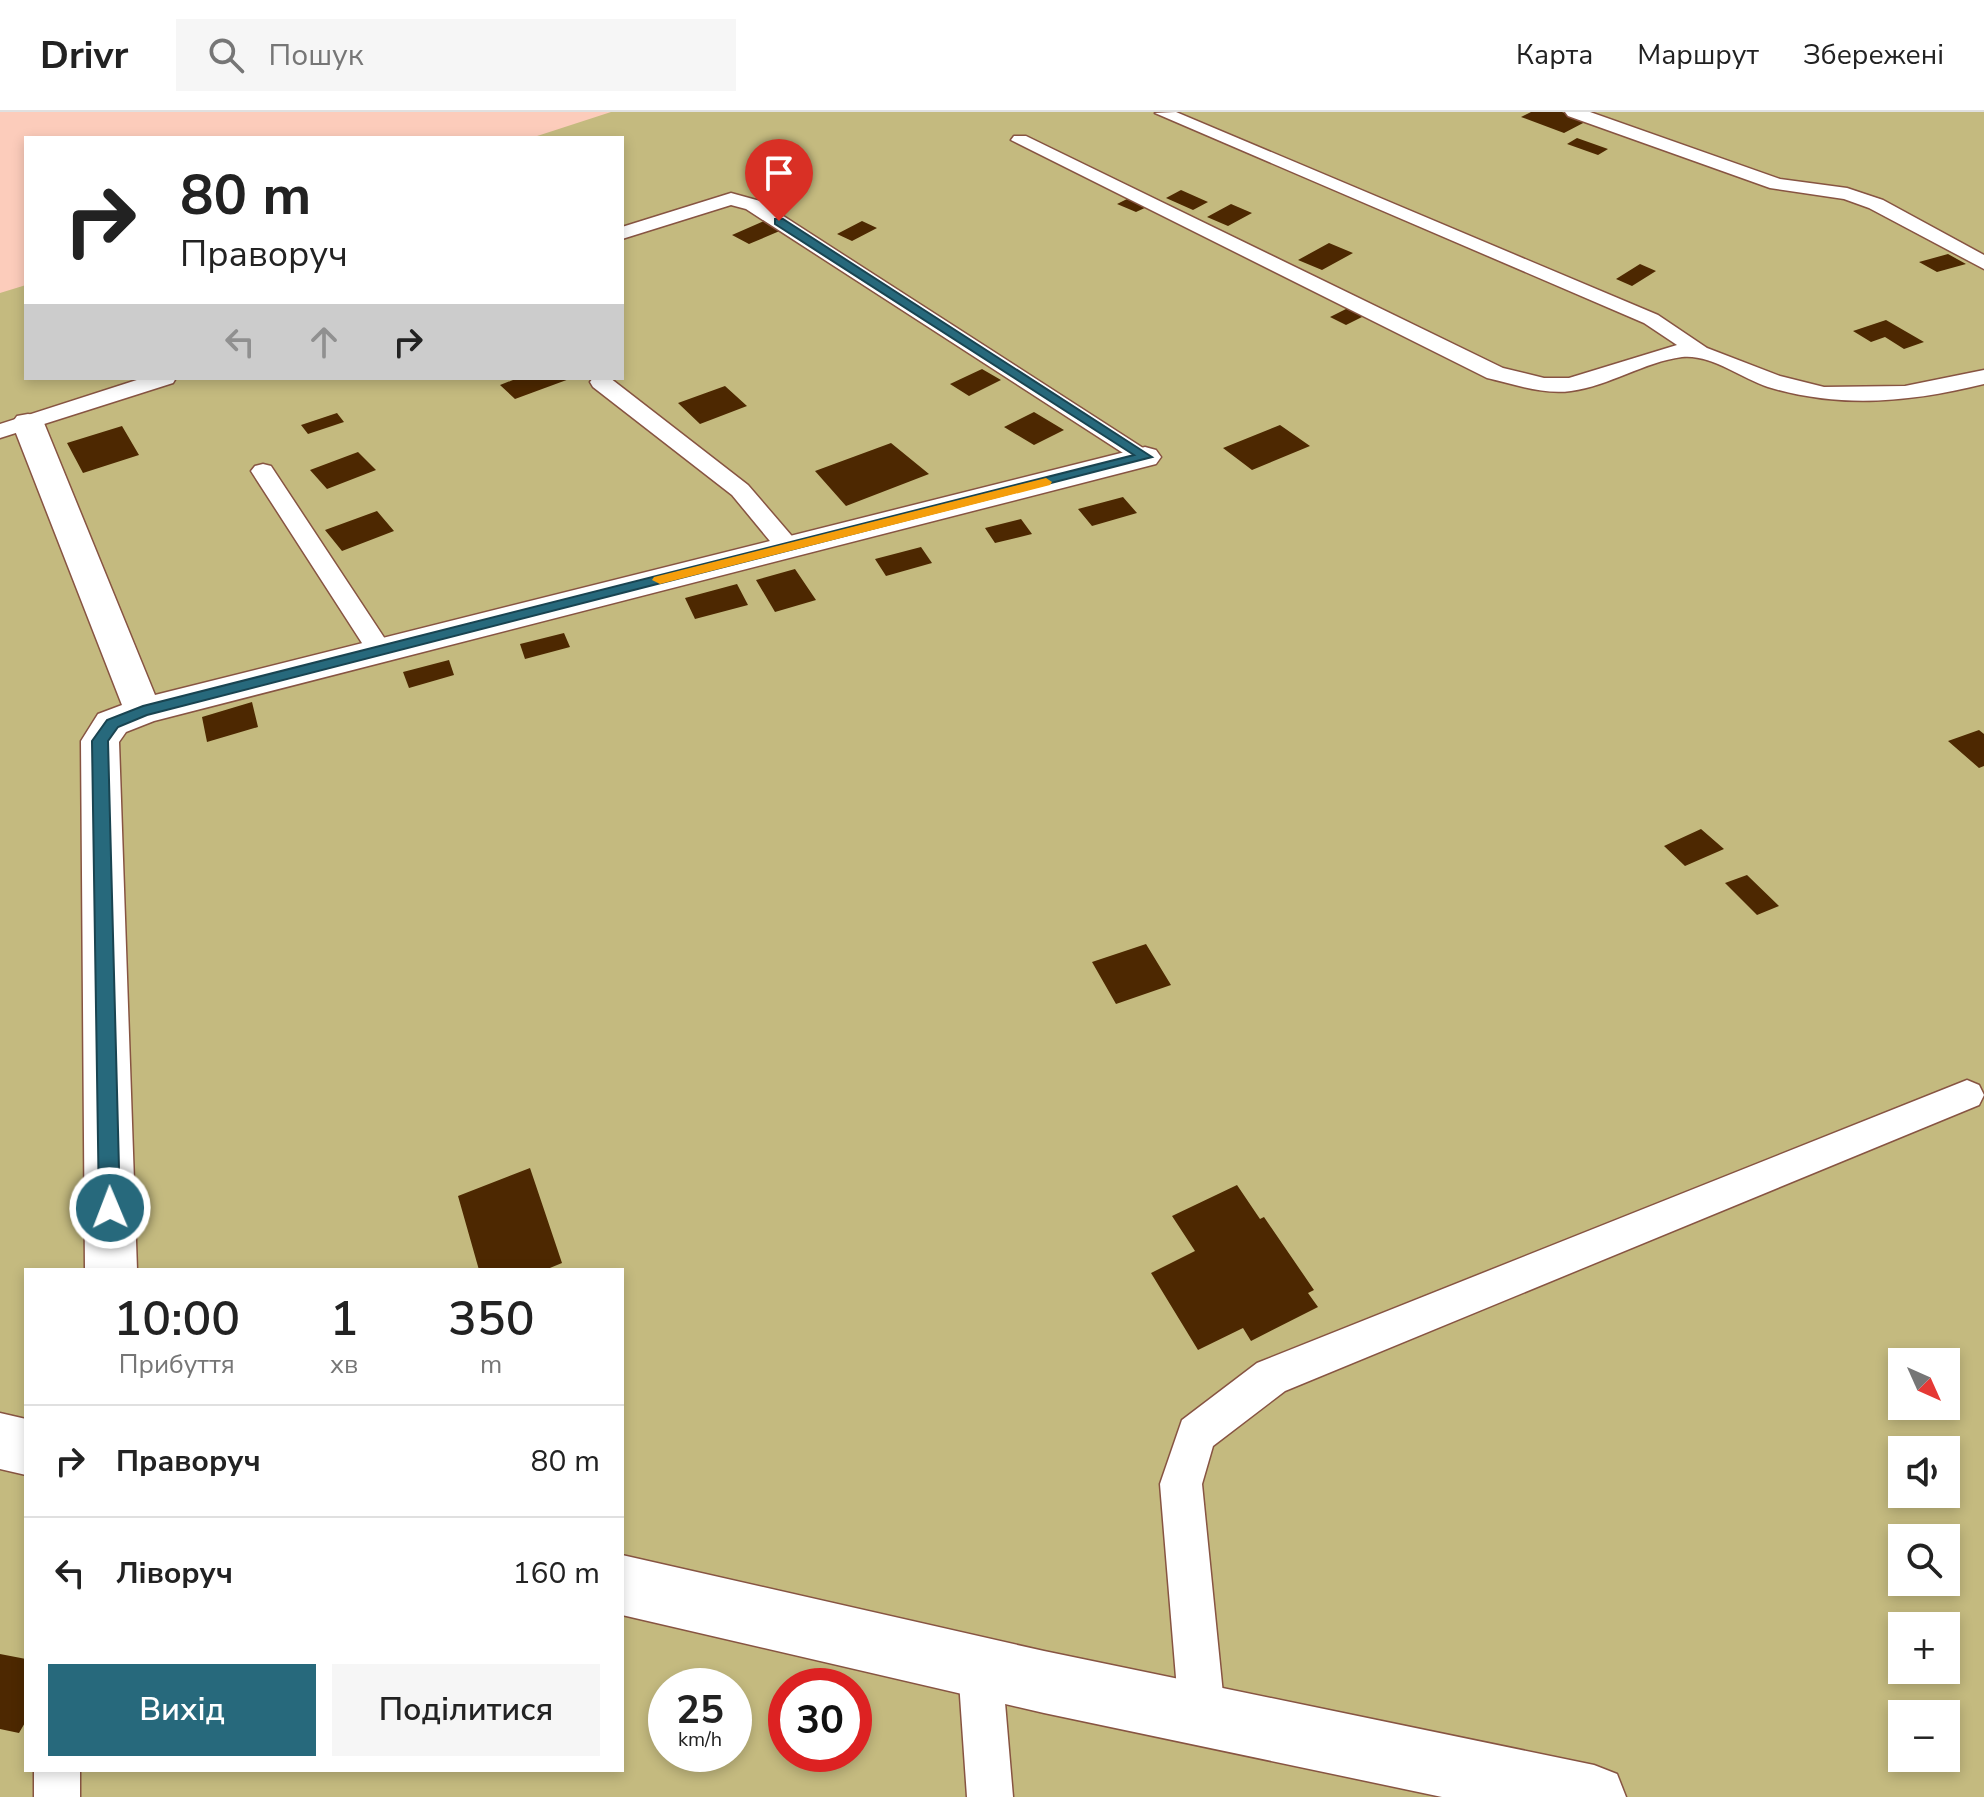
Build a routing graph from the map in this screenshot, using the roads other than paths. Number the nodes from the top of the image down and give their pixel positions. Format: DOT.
graph roads {
  1 [pos="1574,112"];
  2 [pos="1164,113"];
  3 [pos="1020,140"];
  4 [pos="624,232"];
  5 [pos="1984,263"];
  6 [pos="1698,350"];
  7 [pos="1984,377"];
  8 [pos="159,380"];
  9 [pos="601,382"];
  10 [pos="14,427"];
  11 [pos="1145,457"];
  12 [pos="263,471"];
  13 [pos="788,547"];
  14 [pos="380,651"];
  15 [pos="143,711"];
  16 [pos="1967,1095"];
  17 [pos="111,1268"];
  18 [pos="0,1441"];
  19 [pos="24,1447"];
  20 [pos="624,1585"];
  21 [pos="980,1667"];
  22 [pos="1202,1714"];
  23 [pos="57,1772"];
  24 [pos="57,1797"];
  25 [pos="990,1797"];
  26 [pos="1594,1797"];
  1 -- 5 [label="lane"];
  2 -- 6 [label="lane"];
  3 -- 6 [label="lane"];
  4 -- 11 [label="lane"];
  6 -- 7 [label="lane"];
  8 -- 10 [label="lane"];
  9 -- 13 [label="lane"];
  10 -- 15 [label="street"];
  11 -- 13 [label="street"];
  12 -- 14 [label="lane"];
  13 -- 14 [label="street"];
  14 -- 15 [label="street"];
  15 -- 17 [label="street"];
  16 -- 22 [label="lane"];
  18 -- 19 [label="street"];
  20 -- 21 [label="street"];
  21 -- 22 [label="street"];
  21 -- 25 [label="lane"];
  22 -- 26 [label="street"];
  23 -- 24 [label="lane"];
}
